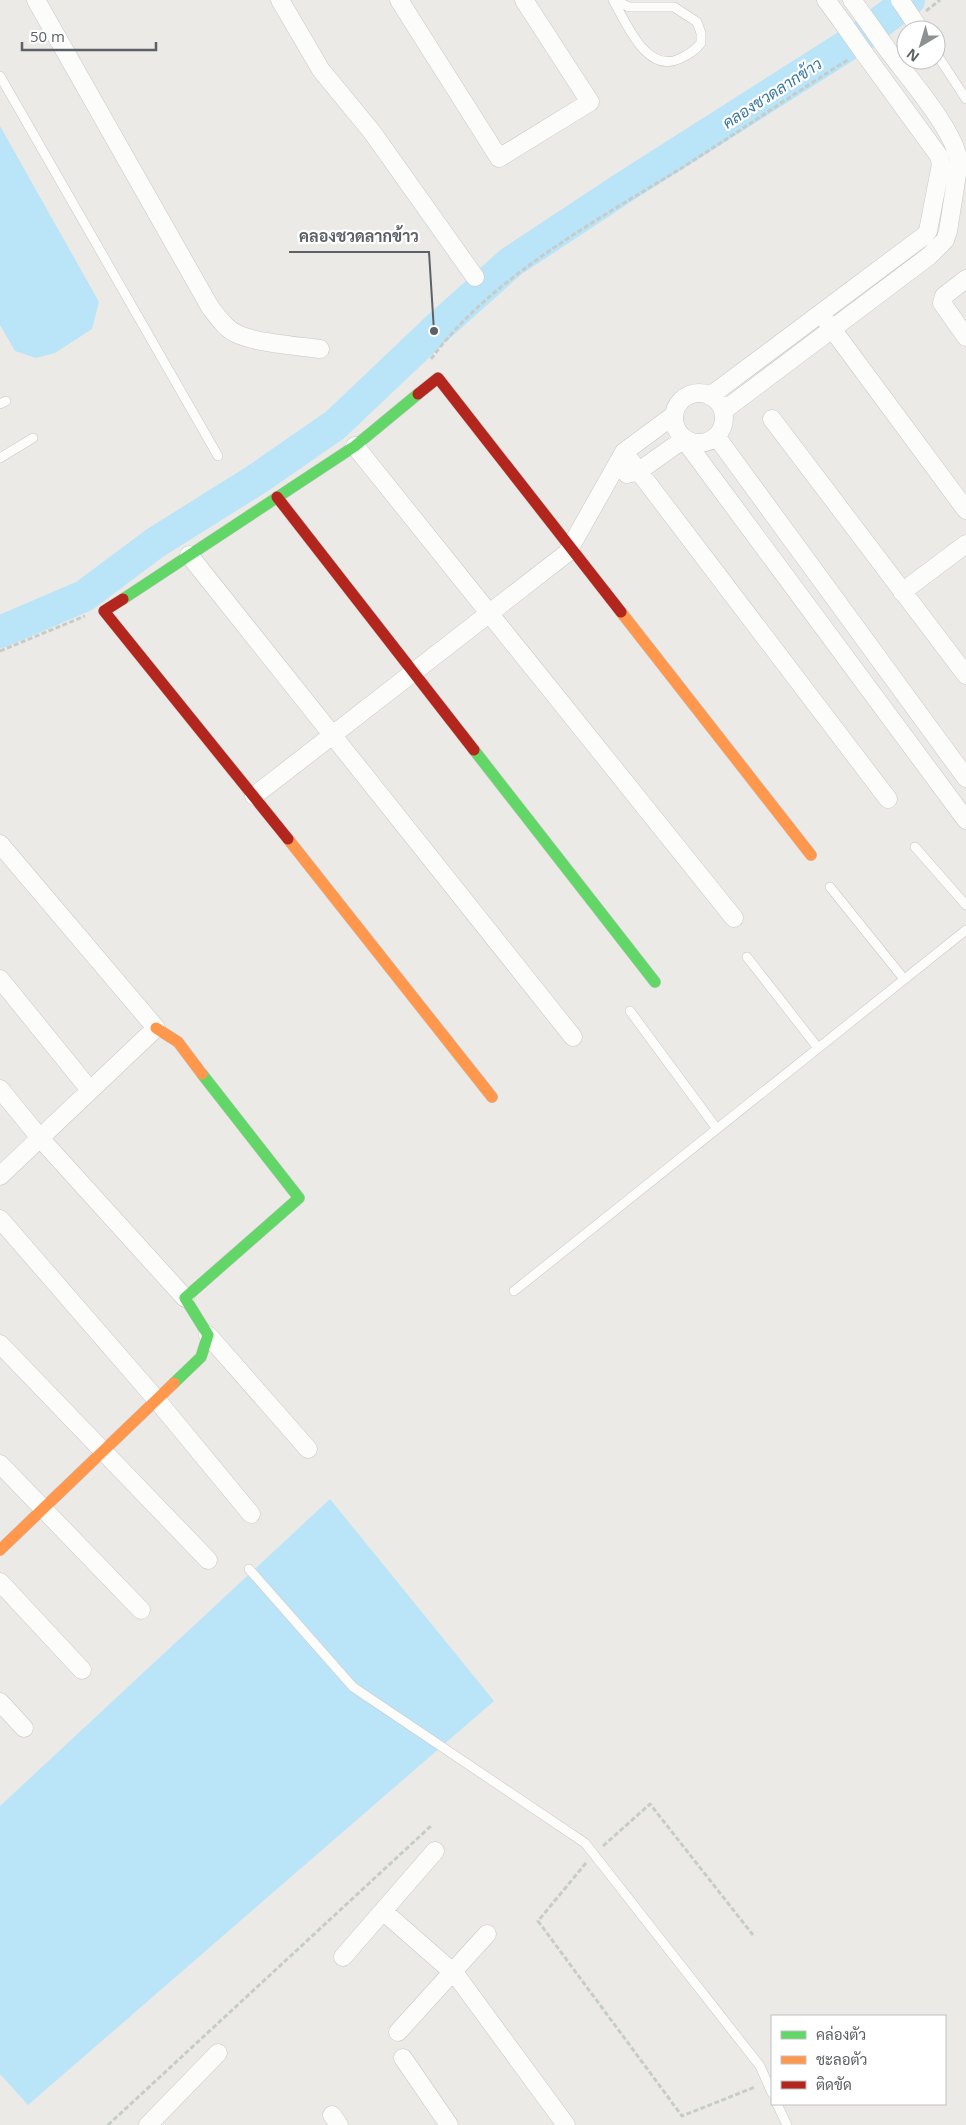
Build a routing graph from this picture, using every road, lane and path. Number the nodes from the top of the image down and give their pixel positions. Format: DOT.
graph roads {
  1 [pos="36,0"];
  2 [pos="280,0"];
  3 [pos="399,0"];
  4 [pos="524,0"];
  5 [pos="613,0"];
  6 [pos="826,0"];
  7 [pos="852,0"];
  8 [pos="900,0"];
  9 [pos="940,0"];
  10 [pos="925,12"];
  11 [pos="913,20"];
  12 [pos="860,53"];
  13 [pos="946,68"];
  14 [pos="0,76"];
  15 [pos="966,99"];
  16 [pos="940,121"];
  17 [pos="924,133"];
  18 [pos="475,276"];
  19 [pos="966,279"];
  20 [pos="821,314"];
  21 [pos="833,330"];
  22 [pos="966,337"];
  23 [pos="320,349"];
  24 [pos="430,360"];
  25 [pos="710,396"];
  26 [pos="723,411"];
  27 [pos="674,415"];
  28 [pos="772,420"];
  29 [pos="682,436"];
  30 [pos="716,436"];
  31 [pos="33,438"];
  32 [pos="355,446"];
  33 [pos="624,452"];
  34 [pos="218,456"];
  35 [pos="0,458"];
  36 [pos="639,471"];
  37 [pos="608,478"];
  38 [pos="276,498"];
  39 [pos="966,510"];
  40 [pos="966,544"];
  41 [pos="570,548"];
  42 [pos="189,555"];
  43 [pos="902,592"];
  44 [pos="89,614"];
  45 [pos="490,614"];
  46 [pos="854,626"];
  47 [pos="832,640"];
  48 [pos="0,651"];
  49 [pos="414,672"];
  50 [pos="966,675"];
  51 [pos="332,735"];
  52 [pos="966,778"];
  53 [pos="254,796"];
  54 [pos="888,798"];
  55 [pos="966,820"];
  56 [pos="0,844"];
  57 [pos="914,847"];
  58 [pos="811,855"];
  59 [pos="830,887"];
  60 [pos="966,905"];
  61 [pos="734,918"];
  62 [pos="966,930"];
  63 [pos="747,957"];
  64 [pos="0,979"];
  65 [pos="904,979"];
  66 [pos="655,982"];
  67 [pos="630,1011"];
  68 [pos="156,1028"];
  69 [pos="573,1036"];
  70 [pos="818,1048"];
  71 [pos="0,1089"];
  72 [pos="90,1090"];
  73 [pos="492,1097"];
  74 [pos="717,1129"];
  75 [pos="40,1138"];
  76 [pos="0,1176"];
  77 [pos="0,1218"];
  78 [pos="514,1291"];
  79 [pos="185,1298"];
  80 [pos="208,1335"];
  81 [pos="0,1344"];
  82 [pos="156,1399"];
  83 [pos="308,1449"];
  84 [pos="104,1450"];
  85 [pos="0,1464"];
  86 [pos="43,1509"];
  87 [pos="251,1514"];
  88 [pos="0,1550"];
  89 [pos="208,1560"];
  90 [pos="249,1569"];
  91 [pos="0,1582"];
  92 [pos="141,1610"];
  93 [pos="82,1670"];
  94 [pos="0,1702"];
  95 [pos="24,1728"];
  96 [pos="432,1825"];
  97 [pos="435,1851"];
  98 [pos="593,1854"];
  99 [pos="383,1911"];
  100 [pos="487,1934"];
  101 [pos="753,1934"];
  102 [pos="343,1957"];
  103 [pos="453,1972"];
  104 [pos="398,2032"];
  105 [pos="218,2053"];
  106 [pos="403,2058"];
  107 [pos="767,2083"];
  108 [pos="771,2091"];
  109 [pos="777,2105"];
  110 [pos="108,2125"];
  111 [pos="148,2125"];
  112 [pos="449,2125"];
  113 [pos="566,2125"];
  114 [pos="786,2125"];
  1 -- 23 [label="street"];
  2 -- 18 [label="street"];
  3 -- 4 [label="street"];
  5 -- 5 [label="lane"];
  6 -- 12 [label="street, bridge"];
  7 -- 16 [label="street, bridge"];
  8 -- 11 [label="street, bridge"];
  9 -- 10 [label="path"];
  12 -- 17 [label="street"];
  12 -- 24 [label="path"];
  13 -- 15 [label="lane"];
  14 -- 34 [label="lane"];
  16 -- 17 [label="street"];
  16 -- 21 [label="street"];
  17 -- 20 [label="street"];
  19 -- 22 [label="street"];
  20 -- 21 [label="street"];
  20 -- 25 [label="street"];
  21 -- 26 [label="street"];
  21 -- 39 [label="street"];
  25 -- 26 [label="street"];
  25 -- 27 [label="street"];
  26 -- 30 [label="street"];
  27 -- 29 [label="street"];
  27 -- 33 [label="street"];
  28 -- 43 [label="street"];
  29 -- 30 [label="street"];
  29 -- 36 [label="street"];
  29 -- 47 [label="street"];
  30 -- 46 [label="street"];
  31 -- 35 [label="lane"];
  32 -- 38 [label="street"];
  32 -- 41 [label="street"];
  32 -- 45 [label="street"];
  33 -- 36 [label="street"];
  33 -- 37 [label="street"];
  36 -- 37 [label="street"];
  36 -- 54 [label="street"];
  37 -- 41 [label="street"];
  38 -- 42 [label="street"];
  38 -- 49 [label="street"];
  40 -- 43 [label="street"];
  41 -- 45 [label="street"];
  41 -- 58 [label="street"];
  42 -- 51 [label="street"];
  42 -- 53 [label="street"];
  43 -- 50 [label="street"];
  44 -- 48 [label="path"];
  45 -- 49 [label="street"];
  45 -- 61 [label="street"];
  46 -- 47 [label="street"];
  46 -- 52 [label="street"];
  47 -- 55 [label="street"];
  49 -- 51 [label="street"];
  49 -- 66 [label="street"];
  51 -- 53 [label="street"];
  51 -- 69 [label="street"];
  53 -- 73 [label="street"];
  56 -- 68 [label="street"];
  57 -- 60 [label="lane"];
  59 -- 65 [label="lane"];
  62 -- 65 [label="lane"];
  63 -- 70 [label="lane"];
  64 -- 72 [label="street"];
  65 -- 70 [label="lane"];
  67 -- 74 [label="lane"];
  68 -- 72 [label="street"];
  68 -- 79 [label="street"];
  70 -- 74 [label="lane"];
  71 -- 75 [label="street"];
  72 -- 75 [label="street"];
  74 -- 78 [label="lane"];
  75 -- 76 [label="street"];
  75 -- 79 [label="street"];
  77 -- 82 [label="street"];
  79 -- 80 [label="street"];
  80 -- 82 [label="street"];
  80 -- 83 [label="street"];
  81 -- 84 [label="street"];
  82 -- 84 [label="street"];
  82 -- 87 [label="street"];
  84 -- 86 [label="street"];
  84 -- 89 [label="street"];
  85 -- 86 [label="street"];
  86 -- 88 [label="street"];
  86 -- 92 [label="street"];
  90 -- 98 [label="lane"];
  91 -- 93 [label="street"];
  94 -- 95 [label="street"];
  96 -- 110 [label="path"];
  97 -- 99 [label="street"];
  98 -- 101 [label="path"];
  98 -- 107 [label="lane"];
  98 -- 107 [label="path"];
  99 -- 102 [label="street"];
  99 -- 103 [label="street"];
  100 -- 103 [label="street"];
  103 -- 104 [label="street"];
  103 -- 113 [label="street"];
  105 -- 111 [label="street"];
  106 -- 112 [label="street"];
  107 -- 108 [label="lane"];
  109 -- 114 [label="lane"];
}
